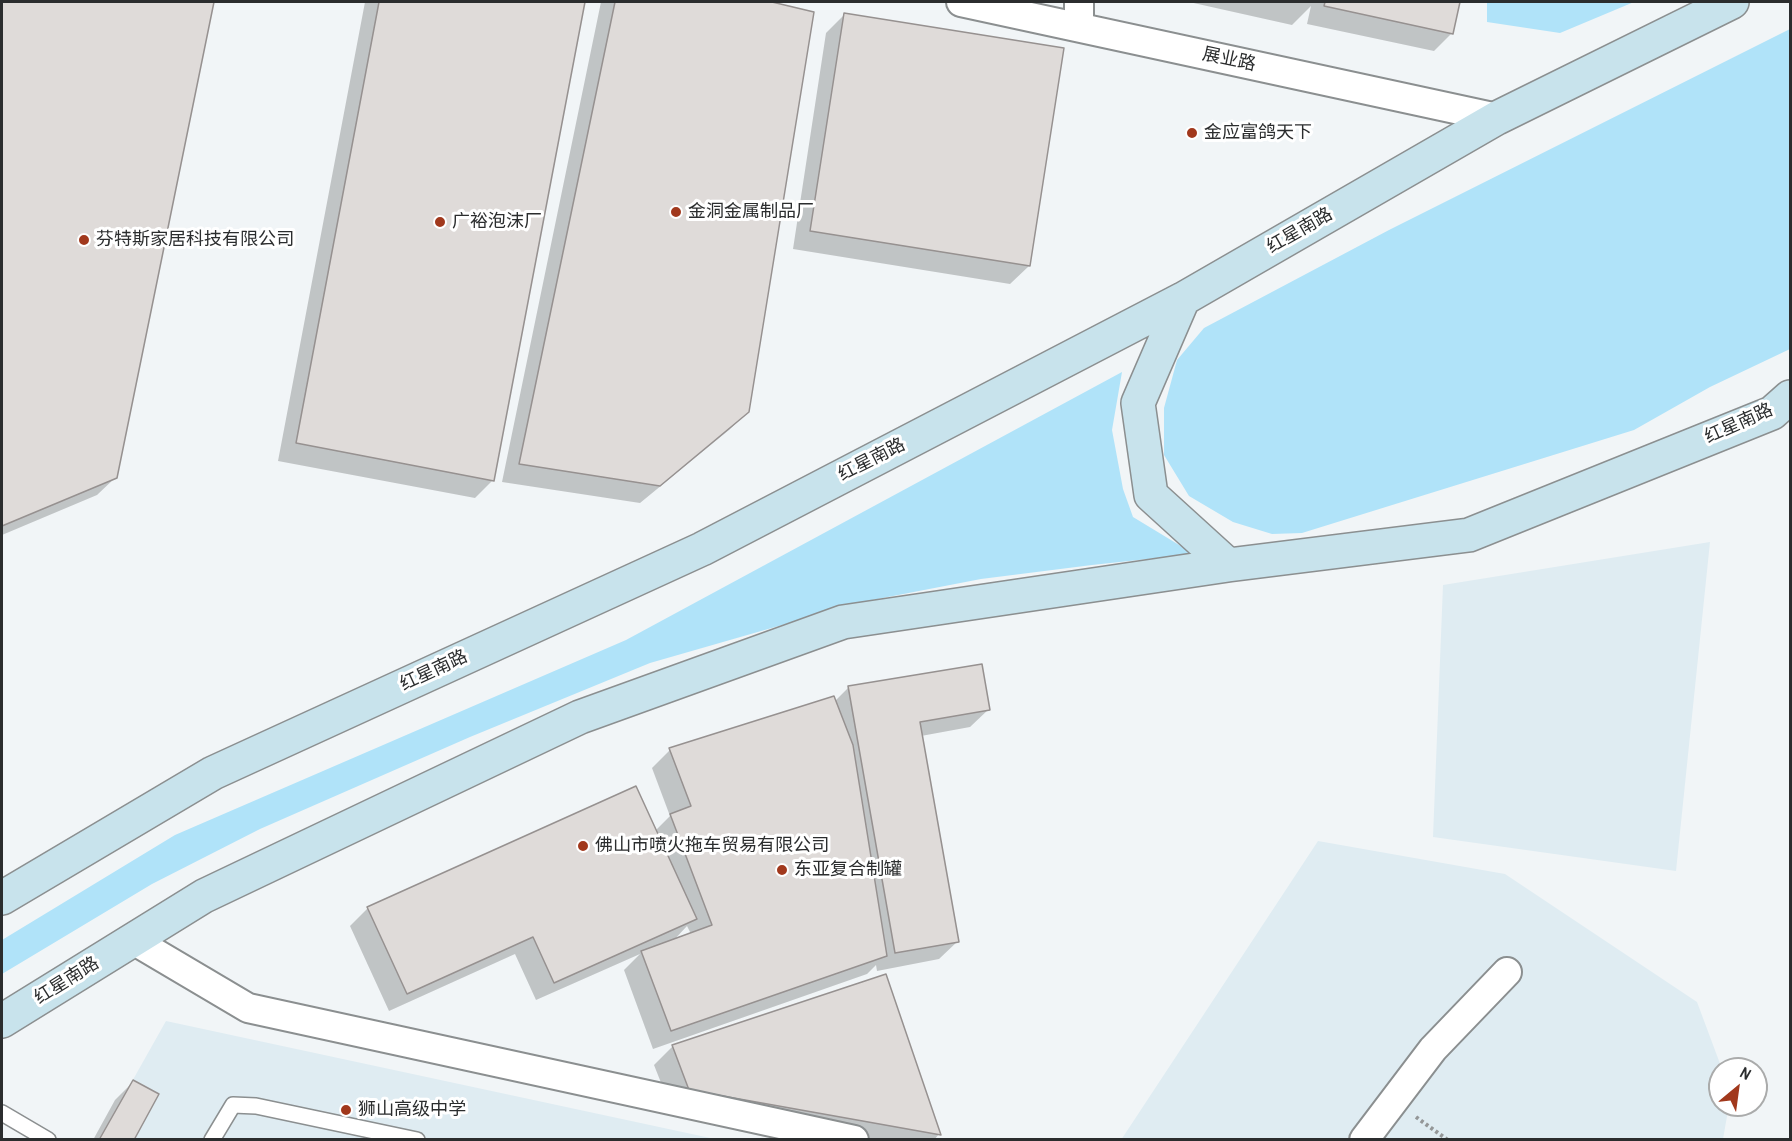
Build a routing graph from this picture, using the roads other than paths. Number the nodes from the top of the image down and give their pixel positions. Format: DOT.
graph roads {
  1 [pos="961,2"];
  2 [pos="1732,2"];
  3 [pos="1079,14"];
  4 [pos="1497,118"];
  5 [pos="1183,299"];
  6 [pos="1791,397"];
  7 [pos="1228,565"];
  8 [pos="2,898"];
  9 [pos="133,940"];
  10 [pos="1507,972"];
  11 [pos="2,1021"];
  12 [pos="2,1113"];
  13 [pos="48,1140"];
  14 [pos="212,1140"];
  15 [pos="417,1140"];
  16 [pos="854,1140"];
  17 [pos="1364,1140"];
  1 -- 3 [label="street, 展业路"];
  2 -- 4 [label="main road, 红星南路"];
  3 -- 4 [label="street, 展业路"];
  4 -- 5 [label="main road, 红星南路"];
  5 -- 7 [label="main road"];
  5 -- 8 [label="main road, 红星南路"];
  6 -- 7 [label="main road, 红星南路"];
  7 -- 9 [label="main road, 红星南路"];
  9 -- 11 [label="main road, 红星南路"];
  9 -- 16 [label="street"];
  10 -- 17 [label="street"];
  12 -- 13 [label="lane"];
  14 -- 15 [label="lane"];
}
